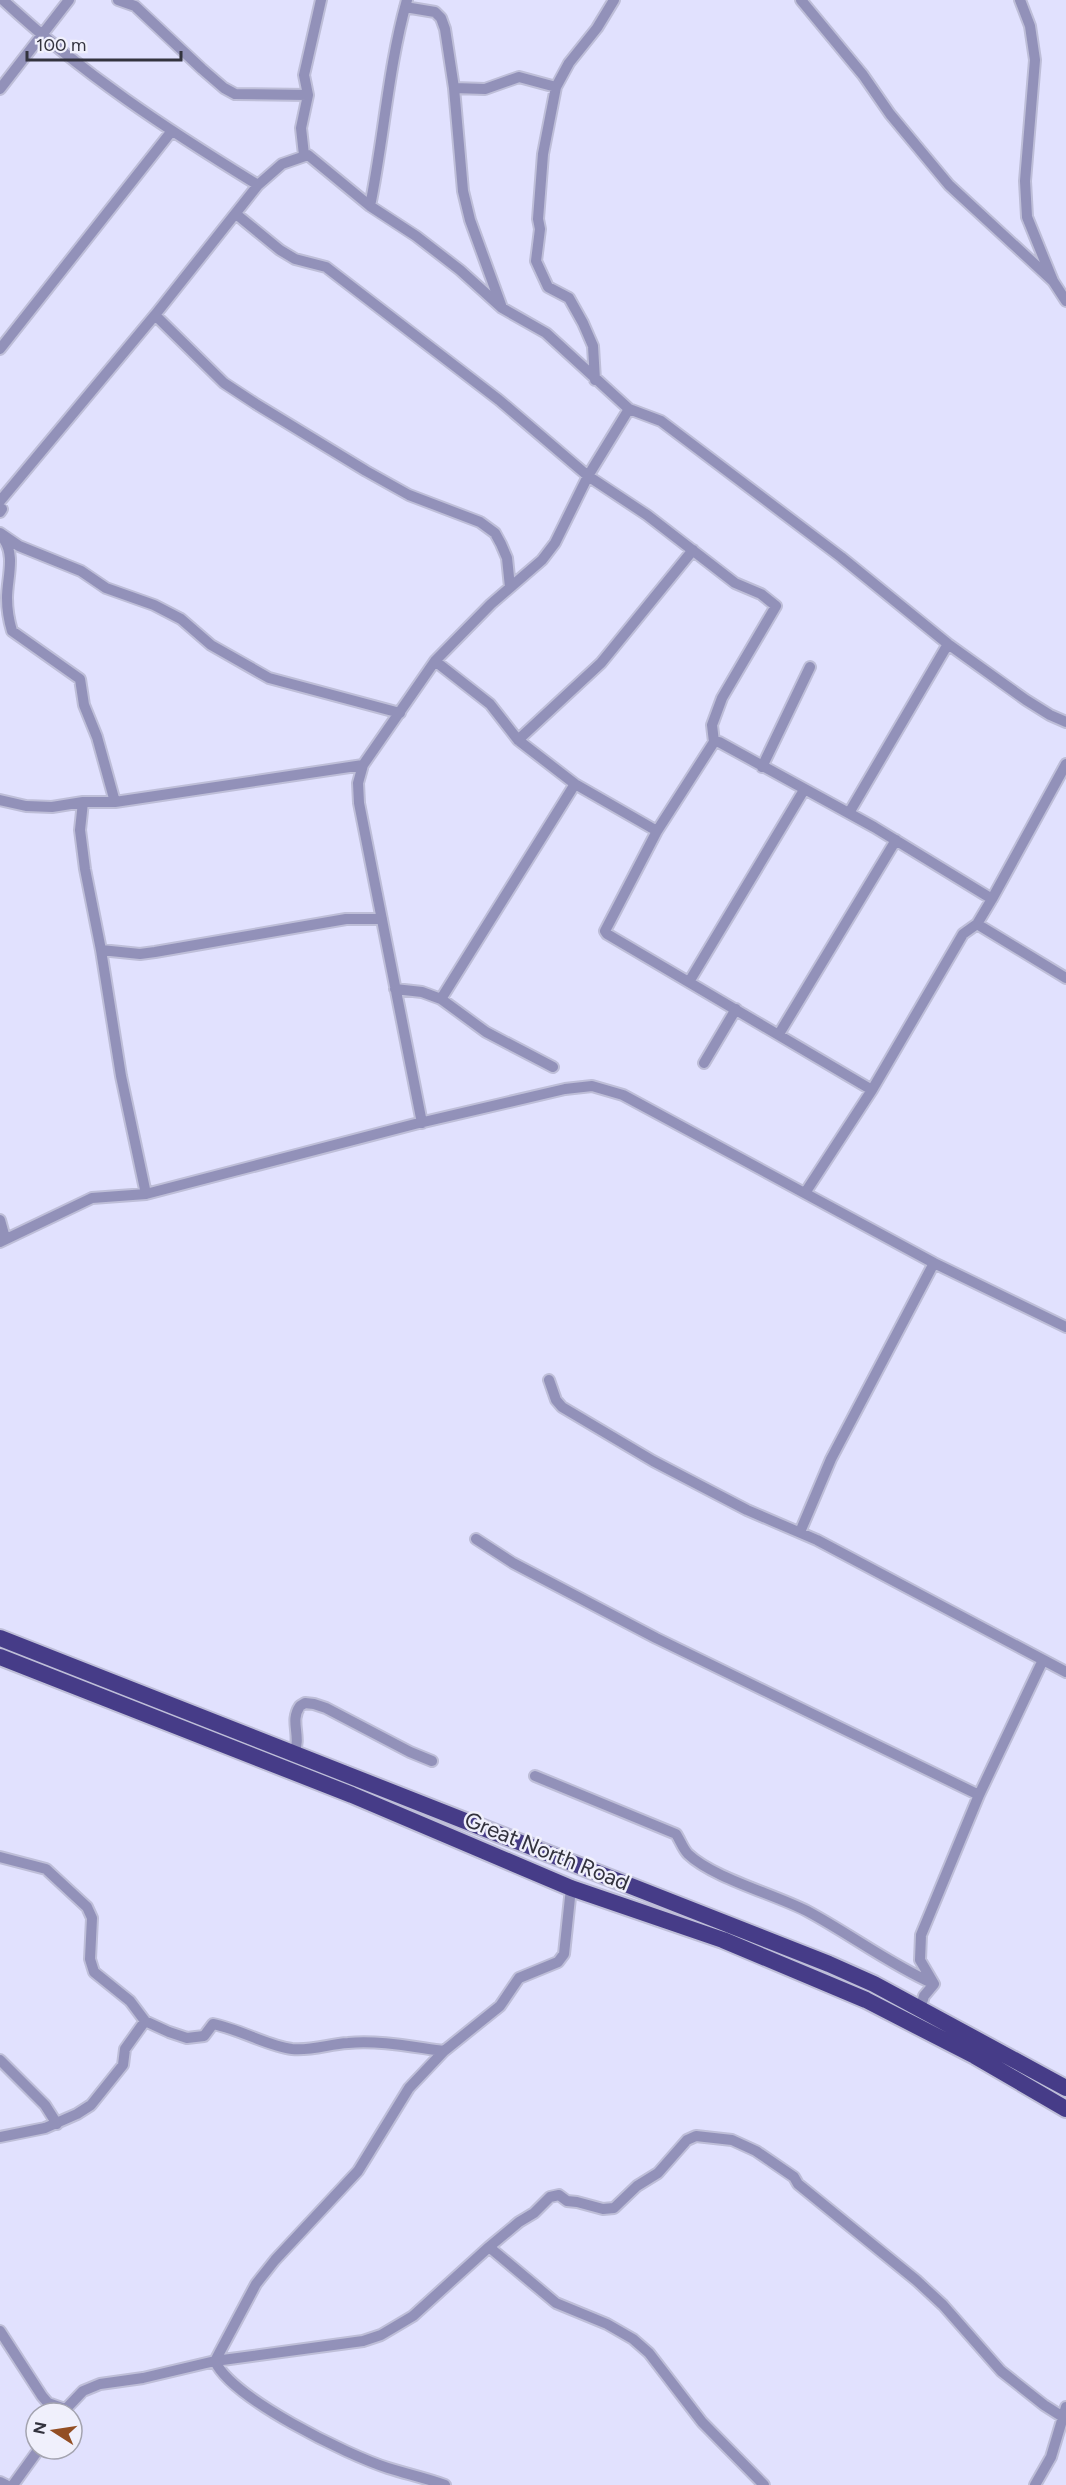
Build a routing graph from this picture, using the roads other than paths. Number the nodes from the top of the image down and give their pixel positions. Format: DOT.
graph roads {
  1 [pos="3,0"];
  2 [pos="69,0"];
  3 [pos="118,0"];
  4 [pos="321,0"];
  5 [pos="614,0"];
  6 [pos="1020,0"];
  7 [pos="803,1"];
  8 [pos="137,3"];
  9 [pos="406,4"];
  10 [pos="41,36"];
  11 [pos="556,87"];
  12 [pos="454,88"];
  13 [pos="0,89"];
  14 [pos="308,95"];
  15 [pos="171,132"];
  16 [pos="304,155"];
  17 [pos="258,185"];
  18 [pos="370,206"];
  19 [pos="236,214"];
  20 [pos="1053,281"];
  21 [pos="1066,301"];
  22 [pos="502,308"];
  23 [pos="155,315"];
  24 [pos="0,349"];
  25 [pos="595,380"];
  26 [pos="629,409"];
  27 [pos="588,476"];
  28 [pos="0,507"];
  29 [pos="0,534"];
  30 [pos="693,550"];
  31 [pos="510,587"];
  32 [pos="948,644"];
  33 [pos="435,661"];
  34 [pos="810,667"];
  35 [pos="400,713"];
  36 [pos="1066,722"];
  37 [pos="518,740"];
  38 [pos="714,742"];
  39 [pos="1066,764"];
  40 [pos="363,765"];
  41 [pos="762,767"];
  42 [pos="575,784"];
  43 [pos="804,790"];
  44 [pos="0,800"];
  45 [pos="83,802"];
  46 [pos="115,802"];
  47 [pos="849,813"];
  48 [pos="657,831"];
  49 [pos="896,840"];
  50 [pos="992,899"];
  51 [pos="382,919"];
  52 [pos="976,924"];
  53 [pos="102,950"];
  54 [pos="1066,978"];
  55 [pos="689,982"];
  56 [pos="395,989"];
  57 [pos="441,999"];
  58 [pos="736,1009"];
  59 [pos="779,1034"];
  60 [pos="704,1063"];
  61 [pos="553,1067"];
  62 [pos="872,1090"];
  63 [pos="422,1123"];
  64 [pos="805,1193"];
  65 [pos="146,1194"];
  66 [pos="0,1220"];
  67 [pos="3,1240"];
  68 [pos="934,1263"];
  69 [pos="1066,1327"];
  70 [pos="549,1380"];
  71 [pos="800,1532"];
  72 [pos="476,1539"];
  73 [pos="0,1638"];
  74 [pos="0,1657"];
  75 [pos="1042,1660"];
  76 [pos="1066,1672"];
  77 [pos="294,1754"];
  78 [pos="432,1761"];
  79 [pos="535,1776"];
  80 [pos="979,1794"];
  81 [pos="0,1857"];
  82 [pos="571,1888"];
  83 [pos="934,1984"];
  84 [pos="920,2009"];
  85 [pos="145,2021"];
  86 [pos="444,2051"];
  87 [pos="0,2060"];
  88 [pos="1066,2088"];
  89 [pos="1066,2109"];
  90 [pos="57,2124"];
  91 [pos="0,2137"];
  92 [pos="489,2247"];
  93 [pos="0,2331"];
  94 [pos="214,2361"];
  95 [pos="46,2401"];
  96 [pos="74,2401"];
  97 [pos="1064,2414"];
  98 [pos="30,2461"];
  99 [pos="0,2482"];
  100 [pos="6,2485"];
  101 [pos="13,2485"];
  102 [pos="445,2485"];
  103 [pos="764,2485"];
  104 [pos="1035,2485"];
  1 -- 10 [label="street"];
  2 -- 10 [label="street"];
  3 -- 8 [label="street"];
  4 -- 14 [label="street"];
  5 -- 11 [label="street"];
  6 -- 20 [label="street"];
  7 -- 20 [label="street"];
  8 -- 14 [label="street"];
  9 -- 12 [label="street"];
  9 -- 18 [label="street"];
  10 -- 13 [label="street"];
  10 -- 15 [label="street"];
  11 -- 12 [label="street"];
  11 -- 25 [label="street"];
  12 -- 22 [label="street"];
  14 -- 16 [label="street"];
  15 -- 17 [label="street"];
  15 -- 24 [label="street"];
  16 -- 17 [label="street"];
  16 -- 18 [label="street"];
  17 -- 19 [label="street"];
  18 -- 22 [label="street"];
  19 -- 23 [label="street"];
  19 -- 27 [label="street"];
  20 -- 21 [label="street"];
  22 -- 25 [label="street"];
  23 -- 28 [label="street"];
  23 -- 31 [label="street"];
  25 -- 26 [label="street"];
  26 -- 27 [label="street"];
  26 -- 32 [label="street"];
  27 -- 30 [label="street"];
  27 -- 31 [label="street"];
  29 -- 35 [label="street"];
  29 -- 46 [label="street"];
  30 -- 37 [label="street"];
  30 -- 38 [label="street"];
  31 -- 33 [label="street"];
  32 -- 36 [label="street"];
  32 -- 47 [label="street"];
  33 -- 35 [label="street"];
  33 -- 37 [label="street"];
  34 -- 41 [label="street"];
  35 -- 40 [label="street"];
  37 -- 42 [label="street"];
  38 -- 41 [label="street"];
  38 -- 48 [label="street"];
  39 -- 50 [label="street"];
  40 -- 46 [label="street"];
  40 -- 51 [label="street"];
  41 -- 43 [label="street"];
  42 -- 48 [label="street"];
  42 -- 57 [label="street"];
  43 -- 47 [label="street"];
  43 -- 55 [label="street"];
  44 -- 45 [label="street"];
  45 -- 46 [label="street"];
  45 -- 53 [label="street"];
  47 -- 49 [label="street"];
  48 -- 55 [label="street"];
  49 -- 50 [label="street"];
  49 -- 59 [label="street"];
  50 -- 52 [label="street"];
  51 -- 53 [label="street"];
  51 -- 56 [label="street"];
  52 -- 54 [label="street"];
  52 -- 62 [label="street"];
  53 -- 65 [label="street"];
  55 -- 58 [label="street"];
  56 -- 57 [label="street"];
  56 -- 63 [label="street"];
  57 -- 61 [label="street"];
  58 -- 59 [label="street"];
  58 -- 60 [label="street"];
  59 -- 62 [label="street"];
  62 -- 64 [label="street"];
  63 -- 64 [label="street"];
  63 -- 65 [label="street"];
  64 -- 68 [label="street"];
  65 -- 67 [label="street"];
  66 -- 67 [label="street"];
  68 -- 69 [label="street"];
  68 -- 71 [label="street"];
  70 -- 71 [label="street"];
  71 -- 75 [label="street"];
  72 -- 80 [label="street"];
  73 -- 77 [label="highway, Great North Road"];
  74 -- 82 [label="highway, Great North Road"];
  75 -- 76 [label="street"];
  75 -- 80 [label="street"];
  77 -- 78 [label="street"];
  77 -- 84 [label="highway, Great North Road"];
  79 -- 83 [label="street"];
  80 -- 83 [label="street"];
  81 -- 85 [label="street"];
  82 -- 86 [label="street"];
  82 -- 89 [label="highway, Great North Road"];
  83 -- 84 [label="street"];
  84 -- 88 [label="highway, Great North Road"];
  85 -- 86 [label="street"];
  85 -- 90 [label="street"];
  86 -- 94 [label="street"];
  87 -- 90 [label="street"];
  90 -- 91 [label="street"];
  92 -- 94 [label="street"];
  92 -- 97 [label="street"];
  92 -- 103 [label="street"];
  93 -- 95 [label="street"];
  94 -- 96 [label="street"];
  94 -- 102 [label="street"];
  97 -- 104 [label="street"];
  98 -- 101 [label="street"];
  99 -- 100 [label="street"];
}
